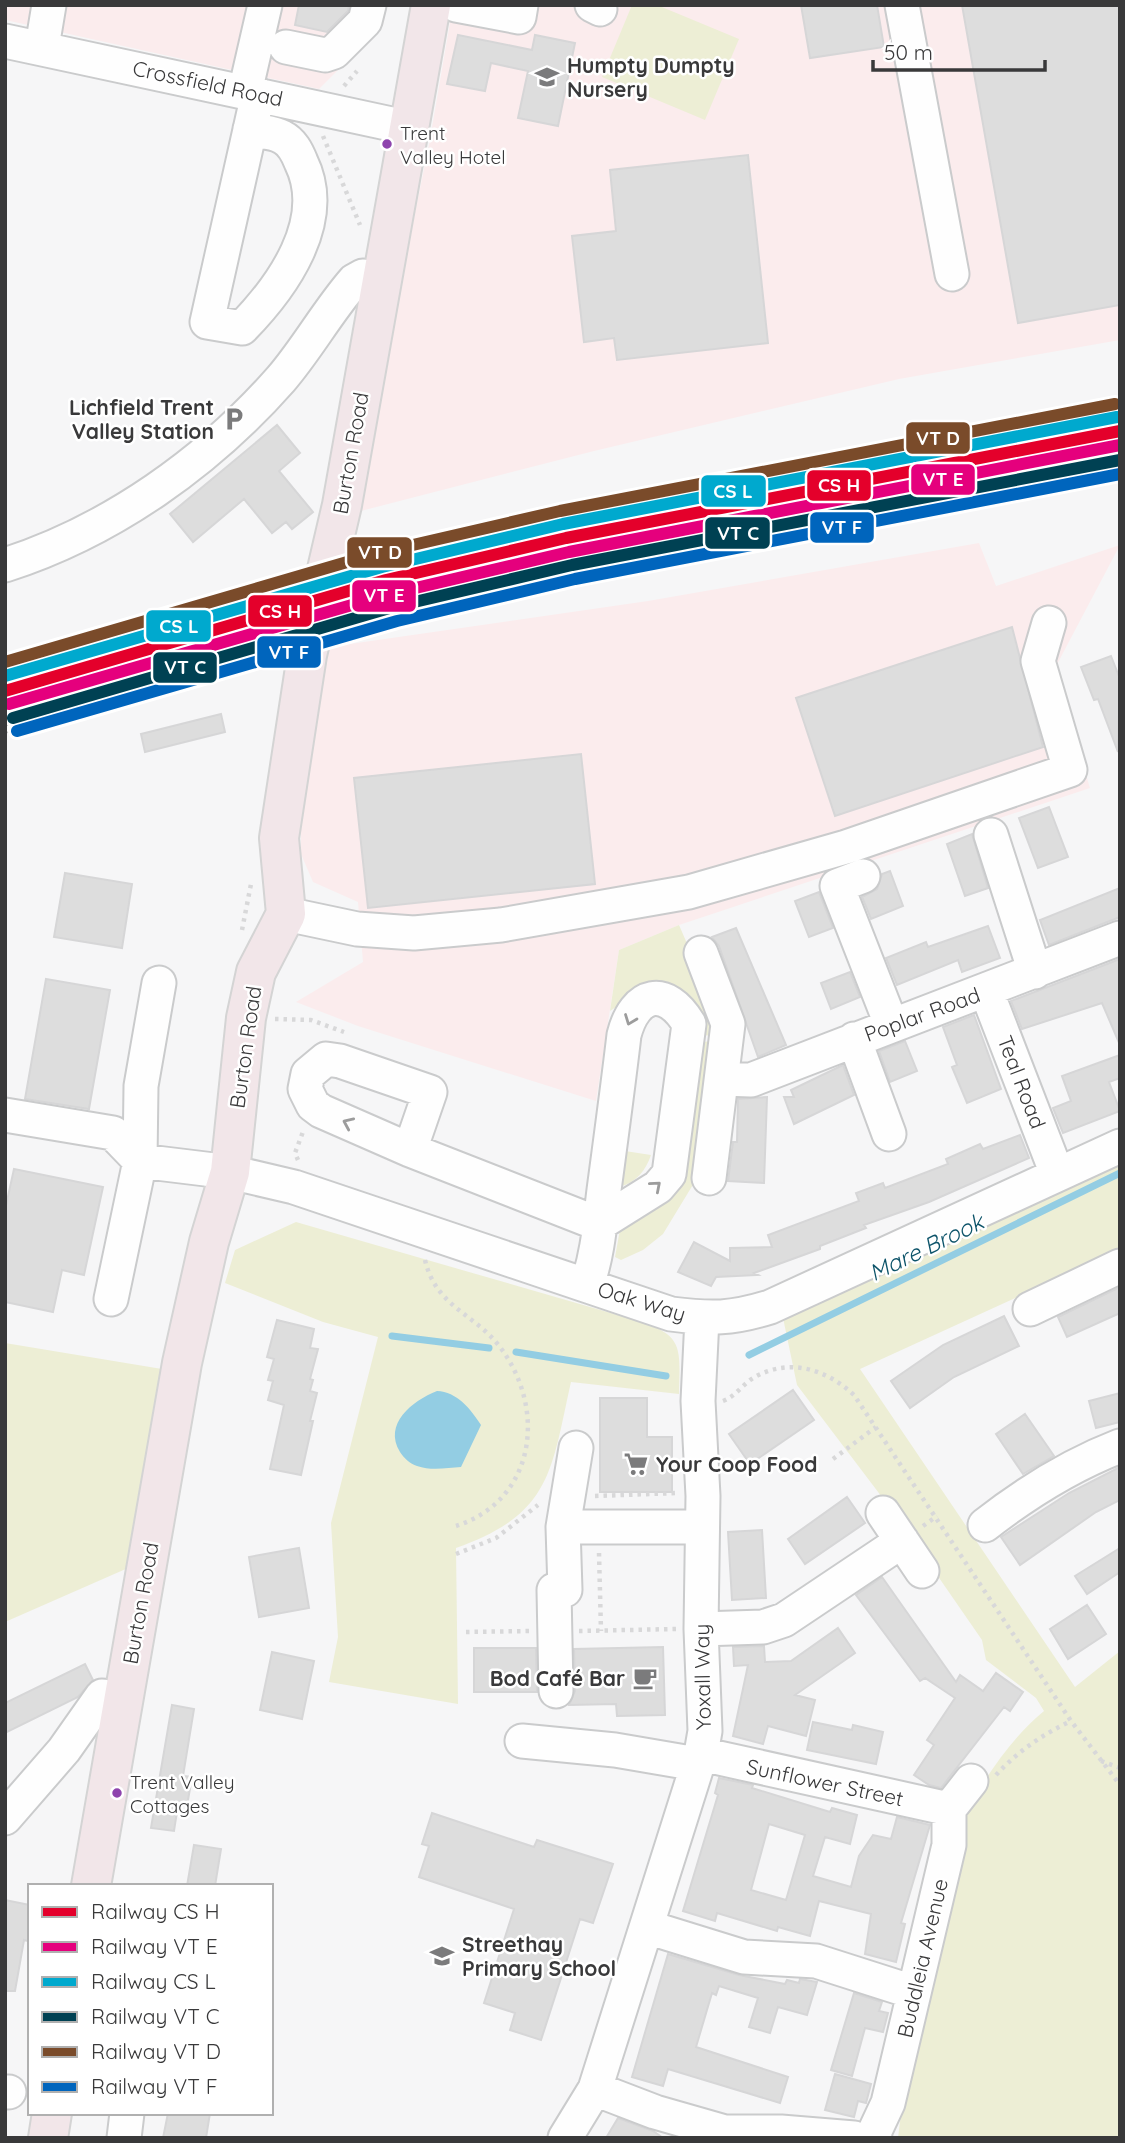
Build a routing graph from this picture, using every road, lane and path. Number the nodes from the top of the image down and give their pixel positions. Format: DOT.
graph roads {
  1 [pos="49,5"];
  2 [pos="265,5"];
  3 [pos="369,5"];
  4 [pos="521,5"];
  5 [pos="902,5"];
  6 [pos="444,6"];
  7 [pos="5,41"];
  8 [pos="42,47"];
  9 [pos="286,47"];
  10 [pos="252,93"];
  11 [pos="324,109"];
  12 [pos="410,128"];
  13 [pos="250,130"];
  14 [pos="364,235"];
  15 [pos="952,274"];
  16 [pos="382,279"];
  17 [pos="5,565"];
  18 [pos="1049,623"];
  19 [pos="990,835"];
  20 [pos="863,876"];
  21 [pos="286,914"];
  22 [pos="1120,938"];
  23 [pos="701,953"];
  24 [pos="1035,972"];
  25 [pos="159,983"];
  26 [pos="986,990"];
  27 [pos="246,1018"];
  28 [pos="891,1024"];
  29 [pos="853,1039"];
  30 [pos="340,1061"];
  31 [pos="722,1079"];
  32 [pos="313,1105"];
  33 [pos="5,1115"];
  34 [pos="889,1134"];
  35 [pos="1120,1146"];
  36 [pos="410,1150"];
  37 [pos="140,1161"];
  38 [pos="230,1171"];
  39 [pos="1057,1174"];
  40 [pos="709,1178"];
  41 [pos="294,1187"];
  42 [pos="599,1224"];
  43 [pos="428,1232"];
  44 [pos="1120,1266"];
  45 [pos="587,1285"];
  46 [pos="111,1298"];
  47 [pos="1030,1308"];
  48 [pos="702,1318"];
  49 [pos="698,1401"];
  50 [pos="876,1427"];
  51 [pos="1120,1446"];
  52 [pos="576,1448"];
  53 [pos="833,1459"];
  54 [pos="598,1511"];
  55 [pos="883,1513"];
  56 [pos="985,1525"];
  57 [pos="456,1526"];
  58 [pos="563,1527"];
  59 [pos="702,1527"];
  60 [pos="902,1541"];
  61 [pos="922,1571"];
  62 [pos="701,1629"];
  63 [pos="601,1631"];
  64 [pos="556,1691"];
  65 [pos="122,1700"];
  66 [pos="1071,1721"];
  67 [pos="522,1741"];
  68 [pos="699,1759"];
  69 [pos="1100,1760"];
  70 [pos="1120,1768"];
  71 [pos="982,1781"];
  72 [pos="1120,1785"];
  73 [pos="949,1809"];
  74 [pos="5,1818"];
  75 [pos="91,1884"];
  76 [pos="647,1927"];
  77 [pos="913,1992"];
  78 [pos="596,2089"];
  79 [pos="52,2115"];
  80 [pos="126,2115"];
  81 [pos="752,2135"];
  82 [pos="865,2137"];
  83 [pos="48,2138"];
  84 [pos="124,2138"];
  85 [pos="565,2138"];
  1 -- 8 [label="street"];
  2 -- 10 [label="street"];
  3 -- 9 [label="street"];
  4 -- 6 [label="street"];
  5 -- 15 [label="street"];
  6 -- 12 [label="highway, Burton Road"];
  7 -- 8 [label="street, Crossfield Road"];
  8 -- 10 [label="street, Crossfield Road"];
  10 -- 11 [label="street, Crossfield Road"];
  10 -- 13 [label="street"];
  11 -- 12 [label="street, Crossfield Road"];
  11 -- 14 [label="path"];
  12 -- 16 [label="highway, Burton Road"];
  13 -- 13 [label="street"];
  16 -- 17 [label="street"];
  16 -- 21 [label="highway, Burton Road"];
  18 -- 21 [label="street"];
  19 -- 24 [label="street"];
  20 -- 28 [label="street"];
  21 -- 27 [label="highway, Burton Road"];
  22 -- 24 [label="street, Poplar Road"];
  23 -- 31 [label="street"];
  24 -- 26 [label="street, Poplar Road"];
  25 -- 37 [label="street"];
  26 -- 28 [label="street, Poplar Road"];
  26 -- 39 [label="street, Teal Road"];
  27 -- 30 [label="path"];
  27 -- 38 [label="highway, Burton Road"];
  28 -- 29 [label="street, Poplar Road"];
  29 -- 31 [label="street, Poplar Road"];
  29 -- 34 [label="street"];
  30 -- 32 [label="street"];
  30 -- 36 [label="street"];
  31 -- 40 [label="street"];
  36 -- 32 [label="street, one-way"];
  32 -- 41 [label="path"];
  33 -- 37 [label="street"];
  35 -- 39 [label="street, Oak Way"];
  36 -- 42 [label="street"];
  37 -- 38 [label="street, Oak Way"];
  37 -- 46 [label="street"];
  38 -- 41 [label="street, Oak Way"];
  38 -- 65 [label="highway, Burton Road"];
  39 -- 48 [label="street, Oak Way"];
  41 -- 43 [label="street, Oak Way"];
  42 -- 42 [label="street, one-way"];
  42 -- 45 [label="street"];
  43 -- 45 [label="street, Oak Way"];
  43 -- 57 [label="path"];
  44 -- 47 [label="street"];
  45 -- 48 [label="street, Oak Way"];
  48 -- 49 [label="street, Yoxall Way"];
  49 -- 50 [label="path"];
  49 -- 59 [label="street, Yoxall Way"];
  50 -- 53 [label="path"];
  50 -- 66 [label="path"];
  51 -- 56 [label="street"];
  52 -- 58 [label="street"];
  54 -- 58 [label="street"];
  54 -- 59 [label="street"];
  54 -- 63 [label="path"];
  55 -- 60 [label="street"];
  58 -- 64 [label="street"];
  59 -- 62 [label="street, Yoxall Way"];
  60 -- 61 [label="street"];
  60 -- 62 [label="street"];
  62 -- 68 [label="street, Yoxall Way"];
  65 -- 74 [label="street"];
  65 -- 75 [label="highway, Burton Road"];
  66 -- 69 [label="path"];
  66 -- 71 [label="path"];
  67 -- 68 [label="street, Sunflower Street"];
  68 -- 73 [label="street, Sunflower Street"];
  68 -- 76 [label="street, Yoxall Way"];
  69 -- 70 [label="path"];
  69 -- 72 [label="path"];
  71 -- 73 [label="street"];
  73 -- 77 [label="street, Buddleia Avenue"];
  76 -- 77 [label="street"];
  76 -- 78 [label="street, Yoxall Way"];
  77 -- 82 [label="street, Buddleia Avenue"];
  78 -- 81 [label="street"];
  78 -- 85 [label="street, Yoxall Way"];
  79 -- 83 [label="highway"];
  80 -- 84 [label="street"];
  81 -- 82 [label="street"];
}
